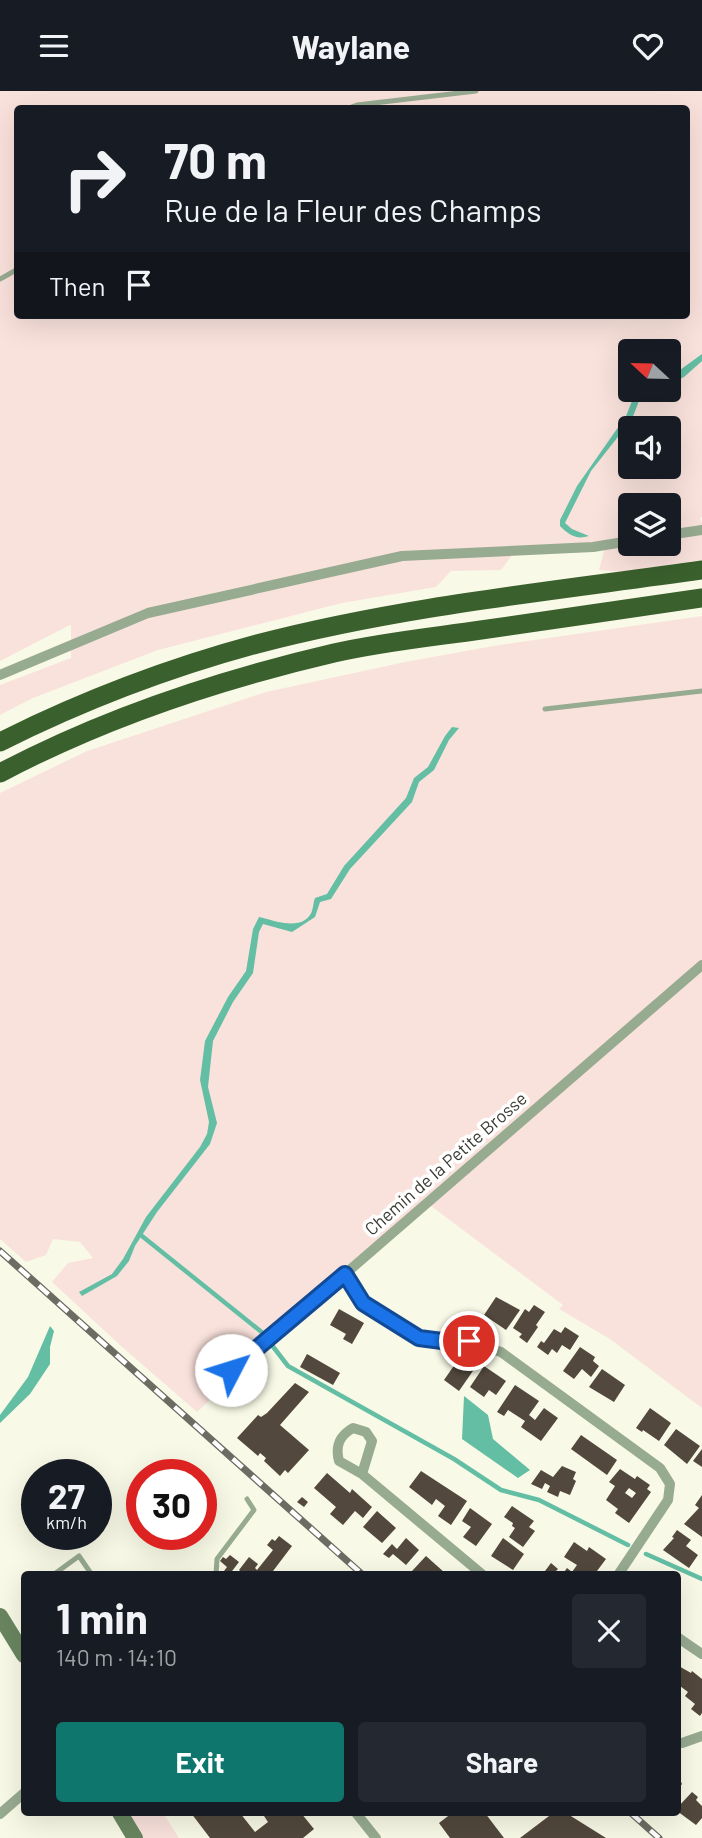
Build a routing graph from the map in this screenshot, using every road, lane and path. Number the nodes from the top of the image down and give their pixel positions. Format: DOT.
graph roads {
  1 [pos="476,91"];
  2 [pos="357,105"];
  3 [pos="702,530"];
  4 [pos="681,533"];
  5 [pos="618,543"];
  6 [pos="702,570"];
  7 [pos="702,598"];
  8 [pos="0,675"];
  9 [pos="702,691"];
  10 [pos="545,709"];
  11 [pos="0,742"];
  12 [pos="0,773"];
  13 [pos="702,965"];
  14 [pos="345,1274"];
  15 [pos="210,1388"];
  16 [pos="362,1474"];
  17 [pos="247,1499"];
  18 [pos="58,1571"];
  19 [pos="89,1571"];
  20 [pos="216,1571"];
  21 [pos="478,1571"];
  22 [pos="621,1571"];
  23 [pos="0,1616"];
  24 [pos="681,1640"];
  25 [pos="21,1650"];
  26 [pos="702,1654"];
  27 [pos="702,1736"];
  28 [pos="682,1743"];
  29 [pos="21,1796"];
  30 [pos="0,1814"];
  31 [pos="122,1816"];
  32 [pos="358,1816"];
  33 [pos="135,1838"];
  34 [pos="376,1838"];
  1 -- 2 [label="lane"];
  3 -- 4 [label="street"];
  5 -- 8 [label="street"];
  6 -- 11 [label="highway"];
  7 -- 12 [label="highway"];
  9 -- 10 [label="lane"];
  13 -- 14 [label="street, Chemin de la Petite Brosse"];
  14 -- 15 [label="street, Chemin de la Petite Brosse"];
  14 -- 22 [label="street"];
  16 -- 21 [label="street"];
  17 -- 20 [label="lane"];
  18 -- 19 [label="lane"];
  23 -- 25 [label="main road"];
  24 -- 26 [label="street"];
  27 -- 28 [label="street"];
  29 -- 30 [label="street"];
  31 -- 33 [label="main road"];
  32 -- 34 [label="street"];
}
